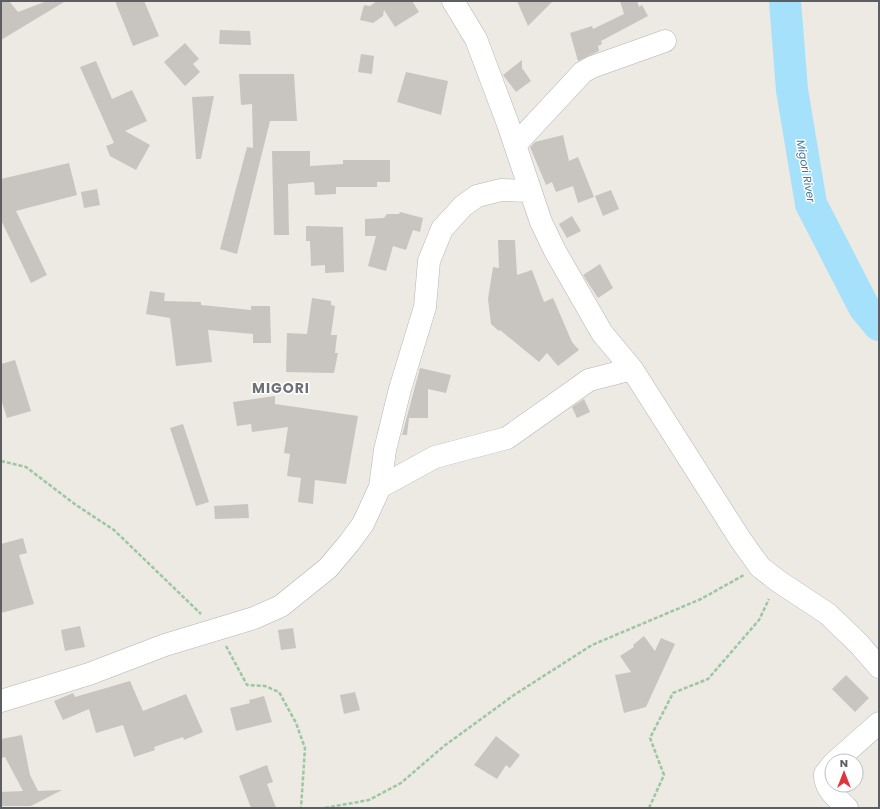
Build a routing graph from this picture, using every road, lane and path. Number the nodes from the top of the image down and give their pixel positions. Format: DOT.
graph roads {
  1 [pos="453,1"];
  2 [pos="665,41"];
  3 [pos="515,145"];
  4 [pos="529,191"];
  5 [pos="632,369"];
  6 [pos="1,461"];
  7 [pos="380,487"];
  8 [pos="760,567"];
  9 [pos="778,582"];
  10 [pos="217,630"];
  11 [pos="879,667"];
  12 [pos="1,701"];
  13 [pos="879,723"];
  14 [pos="845,753"];
  15 [pos="833,793"];
  16 [pos="301,808"];
  17 [pos="325,808"];
  18 [pos="648,808"];
  19 [pos="847,808"];
  1 -- 3 [label="street"];
  2 -- 3 [label="street"];
  3 -- 4 [label="street"];
  4 -- 5 [label="street"];
  4 -- 7 [label="street"];
  5 -- 7 [label="street"];
  5 -- 8 [label="street"];
  6 -- 10 [label="path"];
  7 -- 10 [label="street"];
  8 -- 9 [label="street"];
  8 -- 17 [label="path"];
  9 -- 11 [label="street"];
  9 -- 18 [label="path"];
  10 -- 12 [label="street"];
  10 -- 16 [label="path"];
  13 -- 14 [label="street"];
  15 -- 19 [label="street"];
}
